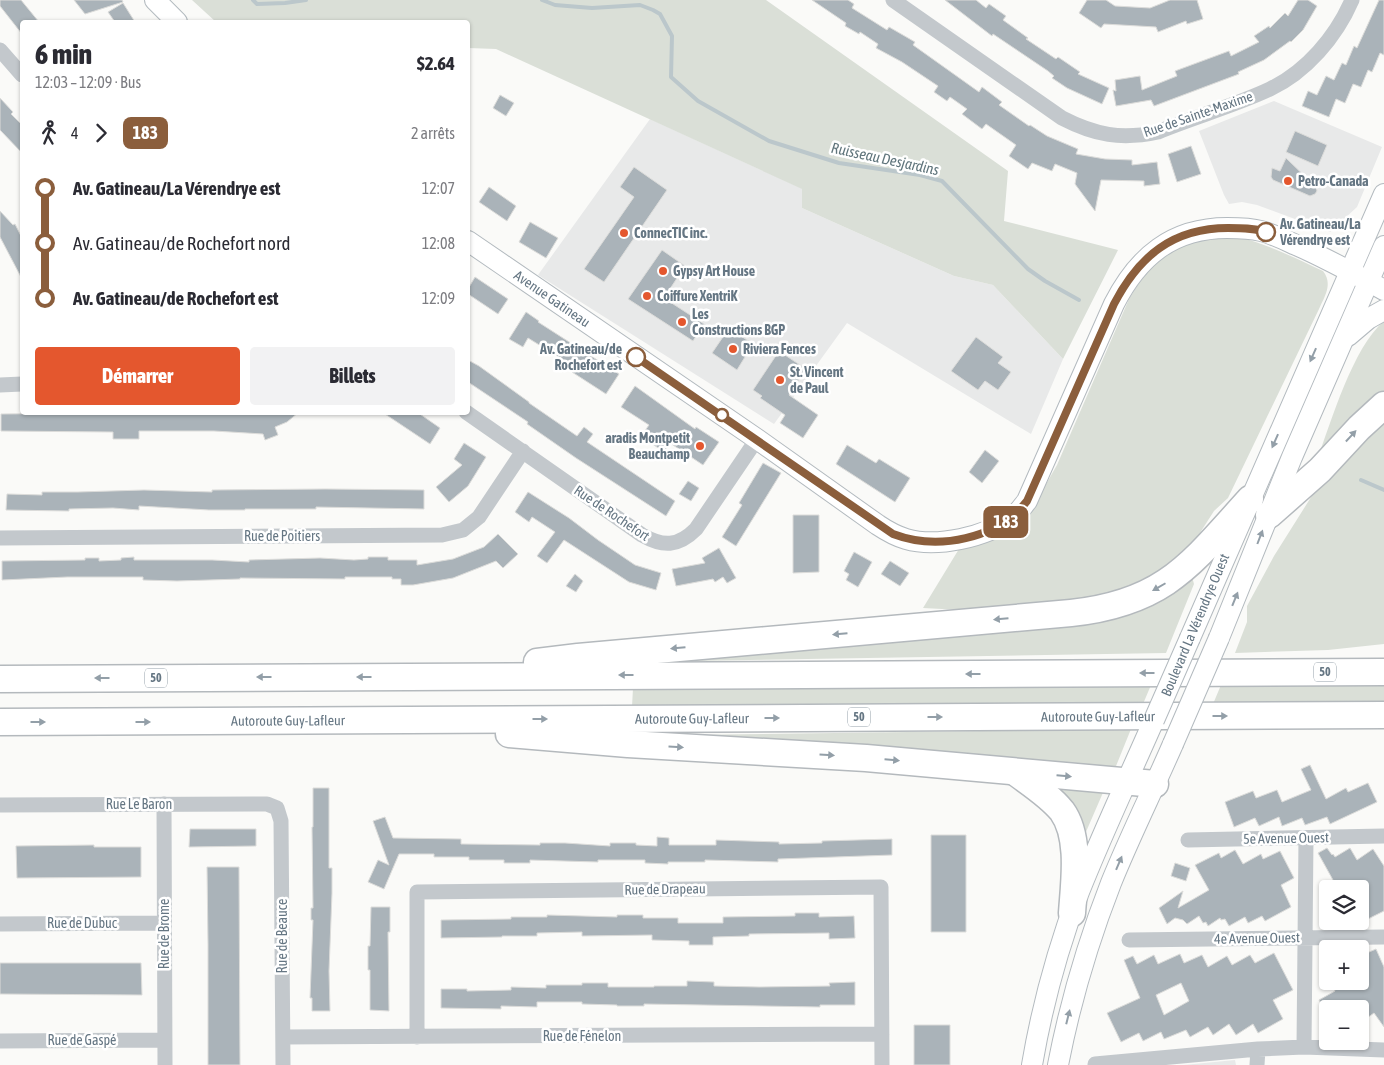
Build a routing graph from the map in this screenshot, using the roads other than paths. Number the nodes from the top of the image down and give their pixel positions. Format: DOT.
graph roads {
  1 [pos="155,0"];
  2 [pos="893,0"];
  3 [pos="1352,0"];
  4 [pos="175,20"];
  5 [pos="0,50"];
  6 [pos="20,73"];
  7 [pos="1384,194"];
  8 [pos="470,242"];
  9 [pos="1384,246"];
  10 [pos="1350,271"];
  11 [pos="1376,285"];
  12 [pos="1384,310"];
  13 [pos="1343,340"];
  14 [pos="0,384"];
  15 [pos="20,384"];
  16 [pos="1384,405"];
  17 [pos="470,415"];
  18 [pos="757,439"];
  19 [pos="523,451"];
  20 [pos="1259,507"];
  21 [pos="0,538"];
  22 [pos="1384,655"];
  23 [pos="1266,672"];
  24 [pos="1384,672"];
  25 [pos="413,677"];
  26 [pos="0,679"];
  27 [pos="1384,715"];
  28 [pos="334,720"];
  29 [pos="0,722"];
  30 [pos="1015,772"];
  31 [pos="1127,781"];
  32 [pos="1155,784"];
  33 [pos="164,804"];
  34 [pos="0,805"];
  35 [pos="277,808"];
  36 [pos="1384,836"];
  37 [pos="1306,838"];
  38 [pos="1188,840"];
  39 [pos="1072,913"];
  40 [pos="163,923"];
  41 [pos="0,924"];
  42 [pos="1305,937"];
  43 [pos="1384,937"];
  44 [pos="1129,940"];
  45 [pos="882,1034"];
  46 [pos="282,1037"];
  47 [pos="417,1037"];
  48 [pos="164,1040"];
  49 [pos="0,1041"];
  50 [pos="1304,1047"];
  51 [pos="1258,1049"];
  52 [pos="1384,1050"];
  53 [pos="1095,1064"];
  54 [pos="165,1065"];
  55 [pos="283,1065"];
  56 [pos="882,1065"];
  57 [pos="1032,1065"];
  58 [pos="1058,1065"];
  59 [pos="1257,1065"];
  1 -- 4 [label="main road"];
  2 -- 3 [label="street, Rue de Sainte-Maxime"];
  5 -- 6 [label="street"];
  7 -- 10 [label="main road, Boulevard La Vérendrye Ouest"];
  8 -- 18 [label="main road, Avenue Gatineau"];
  9 -- 11 [label="main road, Boulevard La Vérendrye Ouest"];
  10 -- 11 [label="main road, Avenue Gatineau"];
  10 -- 18 [label="main road, Avenue Gatineau"];
  10 -- 20 [label="main road, Boulevard La Vérendrye Ouest, one-way"];
  11 -- 13 [label="main road, Boulevard La Vérendrye Ouest"];
  12 -- 13 [label="main road"];
  13 -- 20 [label="main road, Boulevard La Vérendrye Ouest"];
  14 -- 15 [label="street"];
  20 -- 16 [label="highway, one-way"];
  17 -- 19 [label="street, Rue de Rochefort"];
  18 -- 19 [label="street, Rue de Rochefort"];
  19 -- 21 [label="street, Rue de Poitiers"];
  20 -- 25 [label="highway, one-way"];
  20 -- 31 [label="main road, Boulevard La Vérendrye Ouest, bridge"];
  32 -- 20 [label="main road, Boulevard La Vérendrye Ouest, one-way, bridge"];
  22 -- 23 [label="highway"];
  23 -- 24 [label="highway, 50"];
  23 -- 25 [label="highway, 50, one-way"];
  25 -- 26 [label="highway, 50, one-way"];
  28 -- 27 [label="highway, Autoroute Guy-Lafleur / 50, one-way"];
  29 -- 28 [label="highway, Autoroute Guy-Lafleur / 50, one-way"];
  28 -- 30 [label="highway, one-way"];
  30 -- 31 [label="highway, one-way"];
  30 -- 39 [label="highway"];
  31 -- 32 [label="highway"];
  31 -- 39 [label="main road, Boulevard La Vérendrye Ouest"];
  58 -- 32 [label="main road, Boulevard La Vérendrye Ouest, one-way"];
  33 -- 34 [label="street, Rue Le Baron"];
  33 -- 35 [label="street, Rue Le Baron"];
  33 -- 40 [label="street, Rue de Brome"];
  35 -- 46 [label="street, Rue de Beauce"];
  36 -- 37 [label="street, 5e Avenue Ouest"];
  37 -- 38 [label="street, 5e Avenue Ouest"];
  37 -- 42 [label="street"];
  39 -- 57 [label="main road, Boulevard La Vérendrye Ouest"];
  40 -- 41 [label="street, Rue de Dubuc"];
  40 -- 48 [label="street, Rue de Brome"];
  42 -- 43 [label="street, 4e Avenue Ouest"];
  42 -- 44 [label="street, 4e Avenue Ouest"];
  42 -- 50 [label="street"];
  45 -- 47 [label="street, Rue de Fénelon"];
  45 -- 47 [label="street, Rue de Drapeau"];
  45 -- 56 [label="street, Rue de Drapeau"];
  46 -- 47 [label="street, Rue de Fénelon"];
  46 -- 55 [label="street, Rue de Beauce"];
  48 -- 49 [label="street, Rue de Gaspé"];
  48 -- 54 [label="street, Rue de Brome"];
  50 -- 51 [label="street"];
  50 -- 52 [label="street"];
  51 -- 53 [label="street"];
  51 -- 59 [label="street"];
}
